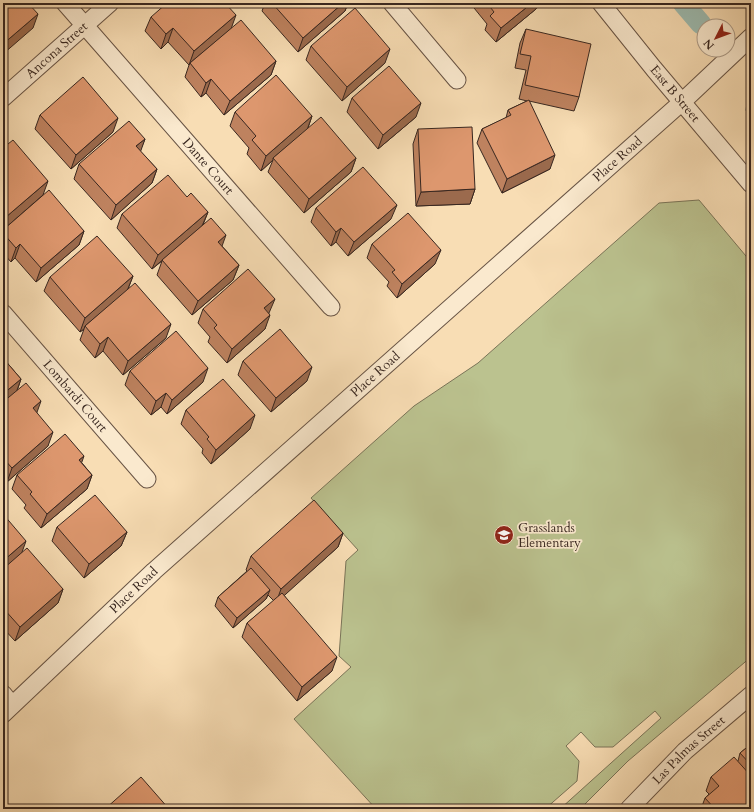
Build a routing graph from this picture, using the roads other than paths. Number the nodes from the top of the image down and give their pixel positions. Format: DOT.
graph roads {
  1 [pos="65,3"];
  2 [pos="110,3"];
  3 [pos="392,3"];
  4 [pos="601,3"];
  5 [pos="84,26"];
  6 [pos="751,37"];
  7 [pos="457,80"];
  8 [pos="3,98"];
  9 [pos="682,102"];
  10 [pos="751,184"];
  11 [pos="331,307"];
  12 [pos="3,313"];
  13 [pos="147,479"];
  14 [pos="751,695"];
  15 [pos="6,704"];
  16 [pos="629,809"];
  1 -- 5 [label="street, Dante Court"];
  2 -- 5 [label="street, Ancona Street"];
  3 -- 7 [label="street"];
  4 -- 9 [label="street, East B Street"];
  5 -- 8 [label="street, Ancona Street"];
  5 -- 11 [label="street, Dante Court"];
  6 -- 9 [label="street, Place Road"];
  9 -- 10 [label="street, East B Street"];
  9 -- 15 [label="street, Place Road"];
  12 -- 13 [label="street, Lombardi Court"];
  14 -- 16 [label="street, Las Palmas Street"];
}
